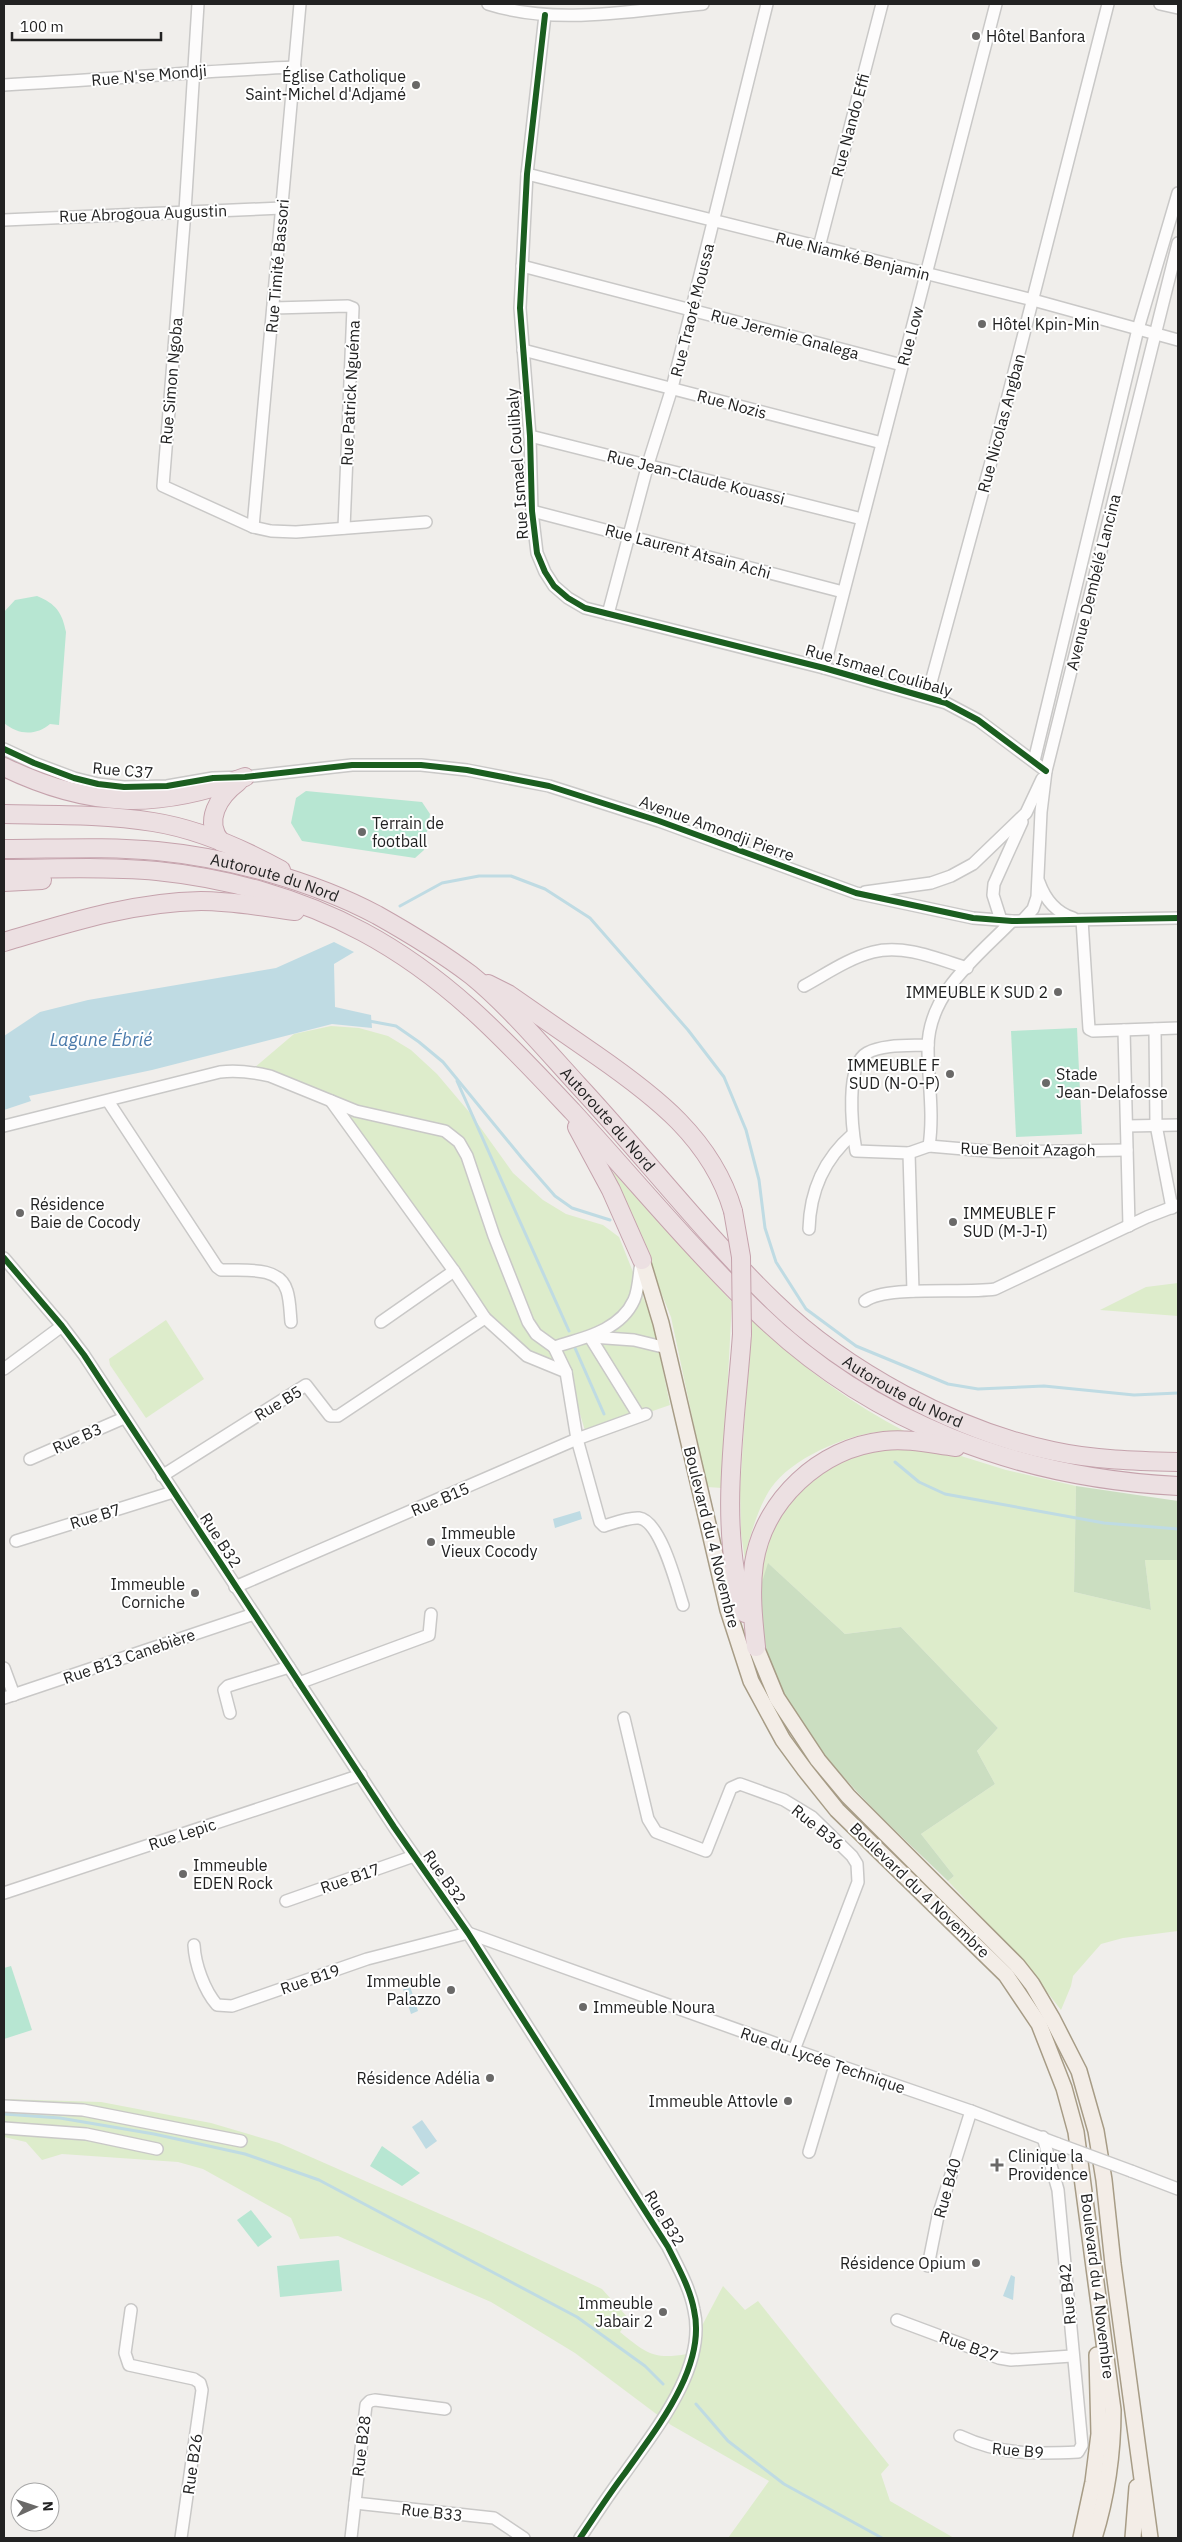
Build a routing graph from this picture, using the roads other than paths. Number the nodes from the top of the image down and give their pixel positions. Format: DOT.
graph roads {
  1 [pos="198,4"];
  2 [pos="300,4"];
  3 [pos="488,4"];
  4 [pos="703,4"];
  5 [pos="767,4"];
  6 [pos="882,4"];
  7 [pos="996,4"];
  8 [pos="1108,4"];
  9 [pos="1160,4"];
  10 [pos="1178,8"];
  11 [pos="587,9"];
  12 [pos="545,15"];
  13 [pos="295,67"];
  14 [pos="195,71"];
  15 [pos="4,85"];
  16 [pos="527,174"];
  17 [pos="1178,193"];
  18 [pos="282,208"];
  19 [pos="185,211"];
  20 [pos="4,220"];
  21 [pos="715,221"];
  22 [pos="1178,243"];
  23 [pos="819,247"];
  24 [pos="522,266"];
  25 [pos="926,274"];
  26 [pos="1032,300"];
  27 [pos="273,308"];
  28 [pos="692,309"];
  29 [pos="1138,329"];
  30 [pos="1155,334"];
  31 [pos="1178,340"];
  32 [pos="523,350"];
  33 [pos="902,365"];
  34 [pos="672,388"];
  35 [pos="530,436"];
  36 [pos="882,443"];
  37 [pos="648,464"];
  38 [pos="532,511"];
  39 [pos="862,519"];
  40 [pos="426,522"];
  41 [pos="253,527"];
  42 [pos="344,528"];
  43 [pos="630,535"];
  44 [pos="843,592"];
  45 [pos="608,614"];
  46 [pos="824,668"];
  47 [pos="927,697"];
  48 [pos="4,749"];
  49 [pos="1034,761"];
  50 [pos="1046,770"];
  51 [pos="12,771"];
  52 [pos="246,777"];
  53 [pos="4,814"];
  54 [pos="1026,814"];
  55 [pos="221,842"];
  56 [pos="4,849"];
  57 [pos="4,869"];
  58 [pos="117,869"];
  59 [pos="1037,875"];
  60 [pos="4,882"];
  61 [pos="312,887"];
  62 [pos="856,893"];
  63 [pos="330,917"];
  64 [pos="1178,918"];
  65 [pos="1012,920"];
  66 [pos="1082,920"];
  67 [pos="4,942"];
  68 [pos="967,968"];
  69 [pos="472,976"];
  70 [pos="804,986"];
  71 [pos="1178,1028"];
  72 [pos="1155,1029"];
  73 [pos="1124,1030"];
  74 [pos="928,1045"];
  75 [pos="562,1100"];
  76 [pos="108,1101"];
  77 [pos="331,1102"];
  78 [pos="1178,1124"];
  79 [pos="1156,1125"];
  80 [pos="4,1126"];
  81 [pos="1126,1126"];
  82 [pos="853,1134"];
  83 [pos="929,1146"];
  84 [pos="1127,1150"];
  85 [pos="909,1153"];
  86 [pos="1175,1206"];
  87 [pos="1129,1226"];
  88 [pos="809,1229"];
  89 [pos="4,1258"];
  90 [pos="642,1260"];
  91 [pos="454,1271"];
  92 [pos="913,1291"];
  93 [pos="865,1301"];
  94 [pos="485,1318"];
  95 [pos="291,1322"];
  96 [pos="381,1322"];
  97 [pos="62,1326"];
  98 [pos="590,1337"];
  99 [pos="554,1347"];
  100 [pos="667,1348"];
  101 [pos="4,1369"];
  102 [pos="566,1372"];
  103 [pos="124,1418"];
  104 [pos="577,1439"];
  105 [pos="977,1449"];
  106 [pos="30,1459"];
  107 [pos="1178,1462"];
  108 [pos="162,1476"];
  109 [pos="1178,1486"];
  110 [pos="173,1492"];
  111 [pos="16,1540"];
  112 [pos="235,1587"];
  113 [pos="684,1605"];
  114 [pos="254,1614"];
  115 [pos="431,1614"];
  116 [pos="756,1647"];
  117 [pos="289,1667"];
  118 [pos="4,1668"];
  119 [pos="299,1683"];
  120 [pos="9,1696"];
  121 [pos="230,1713"];
  122 [pos="624,1718"];
  123 [pos="361,1775"];
  124 [pos="414,1856"];
  125 [pos="4,1893"];
  126 [pos="286,1901"];
  127 [pos="468,1933"];
  128 [pos="194,1945"];
  129 [pos="794,2050"];
  130 [pos="835,2065"];
  131 [pos="4,2106"];
  132 [pos="970,2111"];
  133 [pos="4,2128"];
  134 [pos="1043,2137"];
  135 [pos="241,2141"];
  136 [pos="157,2149"];
  137 [pos="809,2152"];
  138 [pos="1178,2189"];
  139 [pos="928,2266"];
  140 [pos="1094,2266"];
  141 [pos="131,2310"];
  142 [pos="897,2320"];
  143 [pos="1072,2356"];
  144 [pos="1130,2384"];
  145 [pos="1110,2386"];
  146 [pos="445,2410"];
  147 [pos="960,2436"];
  148 [pos="1139,2451"];
  149 [pos="1078,2452"];
  150 [pos="355,2503"];
  151 [pos="181,2538"];
  152 [pos="351,2538"];
  153 [pos="524,2538"];
  154 [pos="580,2538"];
  155 [pos="1081,2538"];
  156 [pos="1094,2538"];
  157 [pos="1133,2538"];
  158 [pos="1150,2538"];
  1 -- 14 [label="street, Rue Simon Ngoba"];
  2 -- 13 [label="street, Rue Timité Bassori"];
  3 -- 12 [label="street"];
  4 -- 11 [label="street"];
  5 -- 21 [label="street, Rue Traoré Moussa"];
  6 -- 23 [label="street, Rue Nando Effi"];
  7 -- 25 [label="street, Rue Low"];
  8 -- 26 [label="street, Rue Nicolas Angban"];
  9 -- 10 [label="street"];
  11 -- 12 [label="street"];
  12 -- 16 [label="street, Rue Ismael Coulibaly"];
  13 -- 14 [label="street, Rue N'se Mondji"];
  13 -- 18 [label="street, Rue Timité Bassori"];
  14 -- 15 [label="street, Rue N'se Mondji"];
  14 -- 19 [label="street, Rue Simon Ngoba"];
  16 -- 21 [label="street, Rue Niamké Benjamin"];
  16 -- 24 [label="street, Rue Ismael Coulibaly"];
  17 -- 29 [label="street"];
  18 -- 19 [label="street, Rue Abrogoua Augustin"];
  18 -- 27 [label="street, Rue Timité Bassori"];
  19 -- 20 [label="street, Rue Abrogoua Augustin"];
  19 -- 41 [label="street, Rue Simon Ngoba"];
  21 -- 23 [label="street, Rue Niamké Benjamin"];
  21 -- 28 [label="street, Rue Traoré Moussa"];
  22 -- 30 [label="street, Avenue Dembélé Lancina"];
  23 -- 25 [label="street, Rue Niamké Benjamin"];
  24 -- 28 [label="street, Rue Jeremie Gnalega"];
  24 -- 32 [label="street, Rue Ismael Coulibaly"];
  25 -- 26 [label="street, Rue Niamké Benjamin"];
  25 -- 33 [label="street, Rue Low"];
  26 -- 29 [label="street, Rue Niamké Benjamin"];
  26 -- 47 [label="street, Rue Nicolas Angban"];
  27 -- 41 [label="street, Rue Timité Bassori"];
  27 -- 42 [label="street, Rue Patrick Nguéma"];
  28 -- 33 [label="street, Rue Jeremie Gnalega"];
  28 -- 34 [label="street, Rue Traoré Moussa"];
  29 -- 30 [label="street, Rue Niamké Benjamin"];
  29 -- 49 [label="street"];
  30 -- 31 [label="street, Rue Niamké Benjamin"];
  30 -- 50 [label="street, Avenue Dembélé Lancina"];
  32 -- 34 [label="street, Rue Nozis"];
  32 -- 35 [label="street, Rue Ismael Coulibaly"];
  33 -- 36 [label="street, Rue Low"];
  34 -- 36 [label="street, Rue Nozis"];
  34 -- 37 [label="street, Rue Traoré Moussa"];
  35 -- 37 [label="street, Rue Jean-Claude Kouassi"];
  35 -- 38 [label="street, Rue Ismael Coulibaly"];
  36 -- 39 [label="street, Rue Low"];
  37 -- 39 [label="street, Rue Jean-Claude Kouassi"];
  37 -- 43 [label="street, Rue Traoré Moussa"];
  38 -- 43 [label="street, Rue Laurent Atsain Achi"];
  38 -- 45 [label="street, Rue Ismael Coulibaly"];
  39 -- 44 [label="street, Rue Low"];
  40 -- 42 [label="street, Rue Simon Ngoba"];
  41 -- 42 [label="street, Rue Simon Ngoba"];
  43 -- 44 [label="street, Rue Laurent Atsain Achi"];
  43 -- 45 [label="street, Rue Traoré Moussa"];
  44 -- 46 [label="street, Rue Low"];
  45 -- 46 [label="street, Rue Ismael Coulibaly"];
  46 -- 47 [label="street, Rue Ismael Coulibaly"];
  47 -- 49 [label="street, Rue Ismael Coulibaly"];
  48 -- 52 [label="street, Rue C37"];
  49 -- 50 [label="street, Rue Ismael Coulibaly"];
  50 -- 54 [label="street"];
  50 -- 59 [label="street, Avenue Dembélé Lancina"];
  51 -- 52 [label="highway"];
  52 -- 55 [label="highway"];
  52 -- 62 [label="street, Avenue Amondji Pierre"];
  53 -- 55 [label="highway"];
  54 -- 62 [label="street"];
  54 -- 65 [label="street"];
  55 -- 61 [label="highway"];
  56 -- 61 [label="highway, Autoroute du Nord"];
  57 -- 58 [label="highway, Autoroute du Nord"];
  58 -- 60 [label="highway"];
  58 -- 63 [label="highway, Autoroute du Nord"];
  59 -- 65 [label="street, Avenue Dembélé Lancina"];
  59 -- 66 [label="street"];
  61 -- 69 [label="highway, Autoroute du Nord"];
  62 -- 65 [label="street, Avenue Amondji Pierre"];
  63 -- 67 [label="highway"];
  63 -- 75 [label="highway, Autoroute du Nord"];
  64 -- 66 [label="street, Avenue Amondji Pierre"];
  65 -- 66 [label="street, Avenue Amondji Pierre"];
  65 -- 68 [label="street, Avenue Dembélé Lancina"];
  66 -- 73 [label="street"];
  68 -- 70 [label="street"];
  68 -- 74 [label="street, Avenue Dembélé Lancina"];
  69 -- 107 [label="highway, Autoroute du Nord"];
  69 -- 116 [label="highway, bridge"];
  71 -- 72 [label="street"];
  72 -- 73 [label="street"];
  72 -- 79 [label="street"];
  73 -- 81 [label="street"];
  74 -- 82 [label="street"];
  74 -- 83 [label="street, Avenue Dembélé Lancina"];
  75 -- 90 [label="highway"];
  75 -- 105 [label="highway, Autoroute du Nord"];
  76 -- 77 [label="street"];
  76 -- 80 [label="street"];
  76 -- 95 [label="street"];
  77 -- 91 [label="street"];
  77 -- 99 [label="street"];
  78 -- 79 [label="street"];
  79 -- 81 [label="street"];
  79 -- 86 [label="street"];
  81 -- 84 [label="street"];
  82 -- 85 [label="street"];
  82 -- 88 [label="street"];
  83 -- 84 [label="street, Rue Benoit Azagoh"];
  83 -- 85 [label="street"];
  84 -- 87 [label="street"];
  85 -- 92 [label="street"];
  86 -- 87 [label="street"];
  87 -- 92 [label="street"];
  89 -- 97 [label="street, Rue B32"];
  90 -- 98 [label="street"];
  90 -- 100 [label="main road, Boulevard du 4 Novembre"];
  91 -- 94 [label="street"];
  91 -- 96 [label="street"];
  92 -- 93 [label="street"];
  94 -- 102 [label="street"];
  94 -- 108 [label="street, Rue B5"];
  97 -- 101 [label="street"];
  97 -- 103 [label="street, Rue B32"];
  98 -- 99 [label="street"];
  98 -- 100 [label="street"];
  98 -- 104 [label="street, Rue B15"];
  99 -- 102 [label="street"];
  100 -- 140 [label="main road, Boulevard du 4 Novembre"];
  102 -- 104 [label="street"];
  103 -- 106 [label="street, Rue B3"];
  103 -- 108 [label="street, Rue B32"];
  104 -- 112 [label="street, Rue B15"];
  104 -- 113 [label="street"];
  105 -- 109 [label="highway, Autoroute du Nord"];
  105 -- 116 [label="highway"];
  108 -- 110 [label="street, Rue B32"];
  110 -- 111 [label="street, Rue B7"];
  110 -- 112 [label="street, Rue B32"];
  112 -- 114 [label="street, Rue B32"];
  114 -- 117 [label="street, Rue B32"];
  114 -- 120 [label="street, Rue B13 Canebière"];
  115 -- 119 [label="street"];
  116 -- 144 [label="main road, Boulevard du 4 Novembre"];
  117 -- 119 [label="street, Rue B32"];
  117 -- 121 [label="street"];
  118 -- 120 [label="street"];
  119 -- 123 [label="street, Rue B32"];
  122 -- 129 [label="street, Rue B36"];
  123 -- 124 [label="street, Rue B32"];
  123 -- 125 [label="street, Rue Lepic"];
  124 -- 126 [label="street, Rue B17"];
  124 -- 127 [label="street, Rue B32"];
  127 -- 128 [label="street, Rue B19"];
  127 -- 129 [label="street, Rue du Lycée Technique"];
  127 -- 154 [label="street, Rue B32"];
  129 -- 130 [label="street, Rue du Lycée Technique"];
  130 -- 132 [label="street, Rue du Lycée Technique"];
  130 -- 137 [label="street"];
  131 -- 135 [label="street"];
  132 -- 134 [label="street, Rue du Lycée Technique"];
  132 -- 139 [label="street, Rue B40"];
  133 -- 136 [label="street"];
  134 -- 138 [label="street, Rue du Lycée Technique, bridge"];
  134 -- 143 [label="street, Rue B42"];
  140 -- 145 [label="main road, Boulevard du 4 Novembre"];
  140 -- 155 [label="main road"];
  141 -- 151 [label="street, Rue B26"];
  142 -- 143 [label="street, Rue B27"];
  143 -- 149 [label="street, Rue B42"];
  144 -- 145 [label="main road"];
  144 -- 148 [label="main road, Boulevard du 4 Novembre"];
  145 -- 156 [label="main road, Boulevard du 4 Novembre"];
  146 -- 150 [label="street, Rue B28"];
  147 -- 149 [label="street, Rue B9"];
  148 -- 157 [label="main road"];
  148 -- 158 [label="main road, Boulevard du 4 Novembre"];
  150 -- 152 [label="street, Rue B28"];
  150 -- 153 [label="street, Rue B33"];
}
